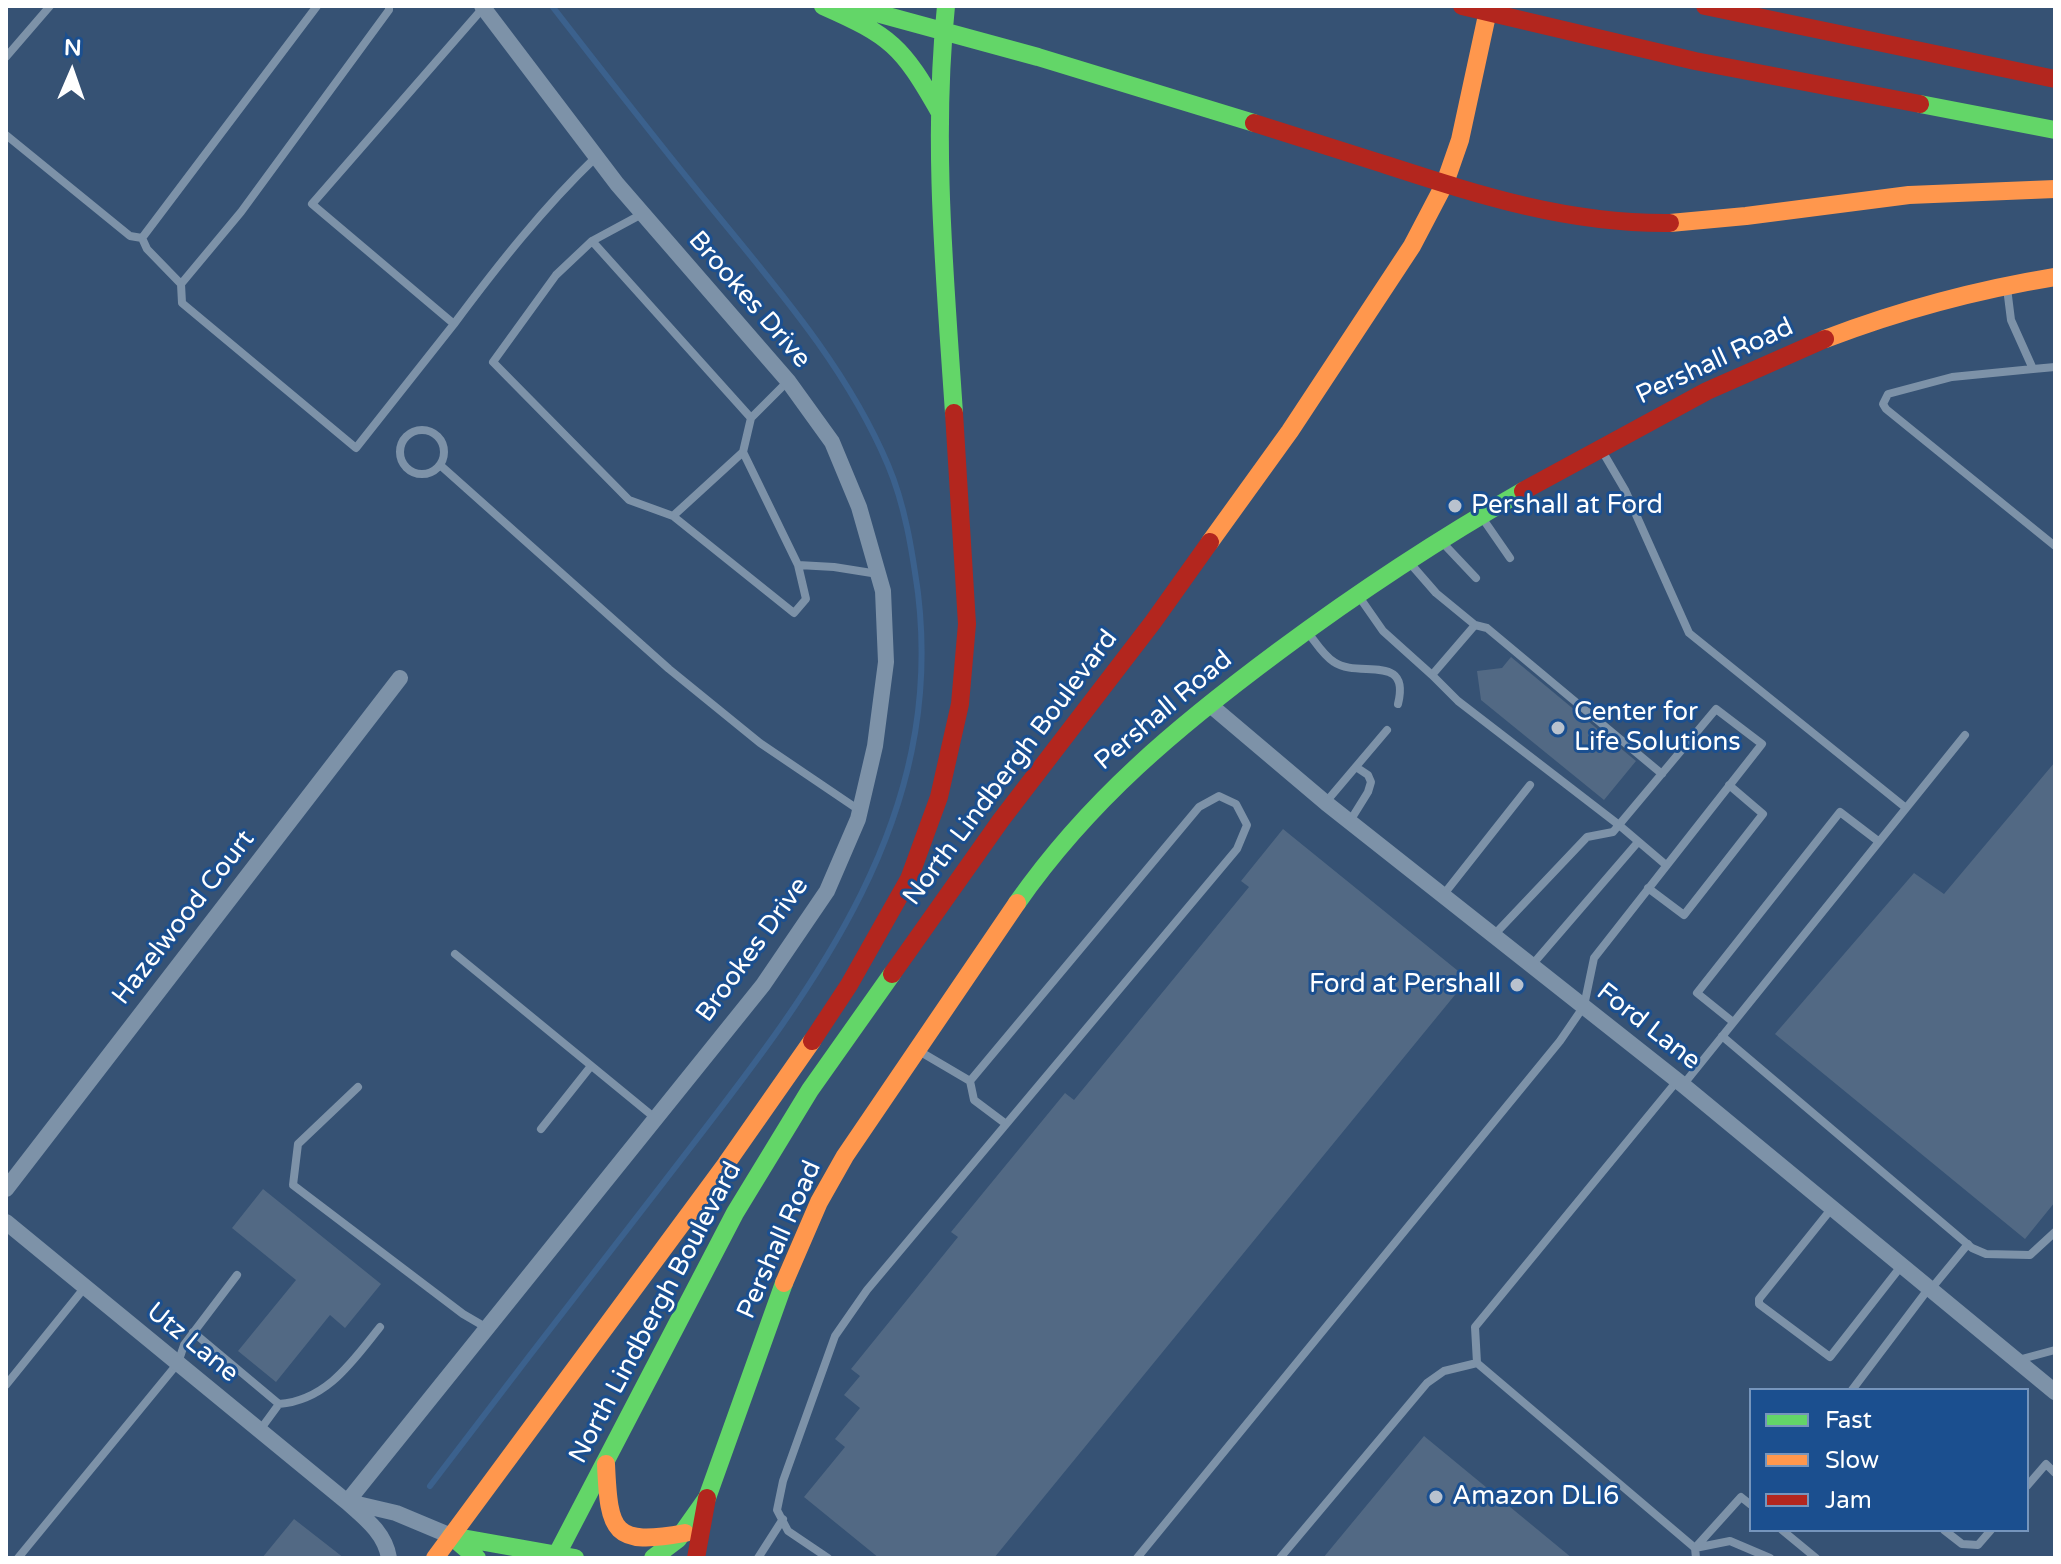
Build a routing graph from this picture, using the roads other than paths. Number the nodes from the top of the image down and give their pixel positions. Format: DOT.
graph roads {
  1 [pos="50,6"];
  2 [pos="389,6"];
  3 [pos="823,6"];
  4 [pos="851,6"];
  5 [pos="946,6"];
  6 [pos="1462,6"];
  7 [pos="1489,6"];
  8 [pos="1705,6"];
  9 [pos="313,7"];
  10 [pos="482,7"];
  11 [pos="943,28"];
  12 [pos="6,57"];
  13 [pos="2055,79"];
  14 [pos="939,111"];
  15 [pos="2055,130"];
  16 [pos="6,135"];
  17 [pos="596,157"];
  18 [pos="1445,183"];
  19 [pos="2055,189"];
  20 [pos="642,213"];
  21 [pos="142,238"];
  22 [pos="592,241"];
  23 [pos="2055,277"];
  24 [pos="2006,283"];
  25 [pos="181,284"];
  26 [pos="454,324"];
  27 [pos="2055,367"];
  28 [pos="2033,369"];
  29 [pos="788,381"];
  30 [pos="751,418"];
  31 [pos="1600,447"];
  32 [pos="743,452"];
  33 [pos="440,465"];
  34 [pos="673,516"];
  35 [pos="1481,516"];
  36 [pos="1441,541"];
  37 [pos="2055,546"];
  38 [pos="1510,558"];
  39 [pos="1409,562"];
  40 [pos="798,565"];
  41 [pos="879,574"];
  42 [pos="1476,578"];
  43 [pos="1358,595"];
  44 [pos="1475,625"];
  45 [pos="1306,630"];
  46 [pos="1432,675"];
  47 [pos="400,678"];
  48 [pos="1209,704"];
  49 [pos="1398,704"];
  50 [pos="1387,730"];
  51 [pos="1965,735"];
  52 [pos="1356,767"];
  53 [pos="1662,774"];
  54 [pos="1530,785"];
  55 [pos="1729,785"];
  56 [pos="1326,803"];
  57 [pos="1906,808"];
  58 [pos="860,811"];
  59 [pos="1350,821"];
  60 [pos="1619,825"];
  61 [pos="1878,841"];
  62 [pos="1638,842"];
  63 [pos="1666,865"];
  64 [pos="1648,888"];
  65 [pos="1444,894"];
  66 [pos="1494,935"];
  67 [pos="455,954"];
  68 [pos="1532,965"];
  69 [pos="1584,1006"];
  70 [pos="1733,1022"];
  71 [pos="1722,1036"];
  72 [pos="917,1050"];
  73 [pos="591,1066"];
  74 [pos="970,1081"];
  75 [pos="1680,1083"];
  76 [pos="358,1087"];
  77 [pos="655,1118"];
  78 [pos="1006,1124"];
  79 [pos="541,1129"];
  80 [pos="6,1189"];
  81 [pos="1833,1208"];
  82 [pos="6,1222"];
  83 [pos="2055,1232"];
  84 [pos="1968,1244"];
  85 [pos="1902,1265"];
  86 [pos="237,1275"];
  87 [pos="85,1287"];
  88 [pos="1930,1288"];
  89 [pos="380,1327"];
  90 [pos="487,1328"];
  91 [pos="193,1332"];
  92 [pos="2055,1350"];
  93 [pos="2017,1360"];
  94 [pos="178,1363"];
  95 [pos="1477,1363"];
  96 [pos="6,1385"];
  97 [pos="1854,1388"];
  98 [pos="2055,1392"];
  99 [pos="279,1404"];
  100 [pos="260,1430"];
  101 [pos="606,1463"];
  102 [pos="2055,1473"];
  103 [pos="2029,1484"];
  104 [pos="707,1498"];
  105 [pos="347,1502"];
  106 [pos="1749,1503"];
  107 [pos="783,1519"];
  108 [pos="1784,1532"];
  109 [pos="1947,1532"];
  110 [pos="1989,1532"];
  111 [pos="685,1533"];
  112 [pos="451,1536"];
  113 [pos="1695,1548"];
  114 [pos="562,1557"];
  115 [pos="18,1558"];
  116 [pos="389,1558"];
  117 [pos="435,1558"];
  118 [pos="477,1558"];
  119 [pos="653,1558"];
  120 [pos="696,1558"];
  121 [pos="758,1558"];
  122 [pos="828,1558"];
  123 [pos="1137,1558"];
  124 [pos="1280,1558"];
  125 [pos="1696,1558"];
  126 [pos="1770,1558"];
  127 [pos="1816,1558"];
  1 -- 12 [label="lane"];
  2 -- 25 [label="lane"];
  3 -- 14 [label="main road"];
  4 -- 11 [label="main road"];
  5 -- 11 [label="main road, North Lindbergh Boulevard"];
  6 -- 15 [label="main road"];
  7 -- 18 [label="main road, North Lindbergh Boulevard"];
  8 -- 13 [label="main road"];
  9 -- 21 [label="lane"];
  10 -- 17 [label="street, Brookes Drive"];
  10 -- 26 [label="lane"];
  11 -- 14 [label="main road, North Lindbergh Boulevard"];
  11 -- 18 [label="main road"];
  14 -- 112 [label="main road, North Lindbergh Boulevard"];
  16 -- 21 [label="lane"];
  17 -- 20 [label="street, Brookes Drive"];
  17 -- 26 [label="lane"];
  18 -- 19 [label="main road"];
  18 -- 101 [label="main road, North Lindbergh Boulevard"];
  20 -- 22 [label="lane"];
  20 -- 29 [label="street, Brookes Drive"];
  21 -- 25 [label="lane"];
  22 -- 30 [label="lane"];
  22 -- 34 [label="lane"];
  23 -- 24 [label="main road, Pershall Road"];
  24 -- 28 [label="lane"];
  24 -- 31 [label="main road, Pershall Road"];
  25 -- 26 [label="lane"];
  27 -- 28 [label="lane"];
  28 -- 37 [label="lane"];
  29 -- 30 [label="lane"];
  29 -- 41 [label="street, Brookes Drive"];
  30 -- 32 [label="lane"];
  31 -- 35 [label="main road, Pershall Road"];
  31 -- 57 [label="lane"];
  32 -- 34 [label="lane"];
  32 -- 40 [label="lane"];
  33 -- 33 [label="lane"];
  33 -- 58 [label="lane"];
  34 -- 40 [label="lane"];
  35 -- 36 [label="main road, Pershall Road"];
  35 -- 38 [label="lane"];
  36 -- 39 [label="main road, Pershall Road"];
  36 -- 42 [label="lane"];
  39 -- 43 [label="main road, Pershall Road"];
  39 -- 44 [label="lane"];
  40 -- 41 [label="lane"];
  41 -- 58 [label="street, Brookes Drive"];
  43 -- 45 [label="main road, Pershall Road"];
  43 -- 46 [label="lane"];
  44 -- 46 [label="lane"];
  44 -- 53 [label="lane"];
  45 -- 48 [label="main road, Pershall Road"];
  45 -- 49 [label="lane"];
  46 -- 60 [label="lane"];
  47 -- 80 [label="street, Hazelwood Court"];
  48 -- 56 [label="street, Ford Lane"];
  48 -- 72 [label="main road, Pershall Road"];
  50 -- 52 [label="lane"];
  51 -- 57 [label="lane"];
  52 -- 56 [label="lane"];
  52 -- 59 [label="lane"];
  53 -- 55 [label="lane"];
  53 -- 60 [label="lane"];
  54 -- 65 [label="lane"];
  55 -- 63 [label="lane"];
  55 -- 64 [label="lane"];
  56 -- 59 [label="street, Ford Lane"];
  57 -- 61 [label="lane"];
  58 -- 77 [label="street, Brookes Drive"];
  59 -- 65 [label="street, Ford Lane"];
  60 -- 62 [label="lane"];
  60 -- 66 [label="lane"];
  61 -- 70 [label="lane"];
  61 -- 70 [label="lane"];
  62 -- 63 [label="lane"];
  62 -- 68 [label="lane"];
  63 -- 64 [label="lane"];
  64 -- 69 [label="lane"];
  65 -- 66 [label="street, Ford Lane"];
  66 -- 68 [label="street, Ford Lane"];
  67 -- 73 [label="lane"];
  68 -- 69 [label="street, Ford Lane"];
  69 -- 75 [label="street, Ford Lane"];
  69 -- 123 [label="lane"];
  70 -- 71 [label="lane"];
  71 -- 75 [label="lane"];
  71 -- 84 [label="lane"];
  72 -- 74 [label="lane"];
  72 -- 104 [label="main road, Pershall Road"];
  73 -- 77 [label="lane"];
  73 -- 79 [label="lane"];
  74 -- 78 [label="lane"];
  74 -- 78 [label="lane"];
  75 -- 81 [label="street, Ford Lane"];
  75 -- 95 [label="lane"];
  76 -- 90 [label="lane"];
  77 -- 90 [label="street, Brookes Drive"];
  78 -- 107 [label="lane"];
  81 -- 85 [label="street, Ford Lane"];
  81 -- 85 [label="lane"];
  82 -- 87 [label="street, Utz Lane"];
  83 -- 84 [label="lane"];
  84 -- 88 [label="lane"];
  85 -- 88 [label="street, Ford Lane"];
  86 -- 91 [label="lane"];
  87 -- 94 [label="street, Utz Lane"];
  87 -- 96 [label="lane"];
  88 -- 93 [label="street, Ford Lane"];
  88 -- 97 [label="lane"];
  89 -- 99 [label="lane"];
  90 -- 105 [label="street, Brookes Drive"];
  91 -- 94 [label="lane"];
  91 -- 99 [label="lane"];
  92 -- 93 [label="lane"];
  93 -- 98 [label="street, Ford Lane"];
  94 -- 100 [label="street, Utz Lane"];
  94 -- 115 [label="lane"];
  95 -- 113 [label="lane"];
  95 -- 124 [label="lane"];
  99 -- 100 [label="lane"];
  100 -- 105 [label="street, Utz Lane"];
  101 -- 111 [label="main road"];
  101 -- 114 [label="main road, North Lindbergh Boulevard"];
  102 -- 103 [label="lane"];
  104 -- 111 [label="main road, Pershall Road"];
  104 -- 120 [label="main road"];
  105 -- 112 [label="street, Utz Lane"];
  105 -- 116 [label="street, Utz Lane"];
  106 -- 113 [label="lane"];
  107 -- 121 [label="lane"];
  107 -- 122 [label="lane"];
  108 -- 127 [label="lane"];
  109 -- 110 [label="lane"];
  111 -- 119 [label="main road, Pershall Road"];
  112 -- 114 [label="main road"];
  112 -- 117 [label="main road, North Lindbergh Boulevard"];
  112 -- 118 [label="main road"];
  113 -- 125 [label="lane"];
  113 -- 126 [label="lane"];
}
